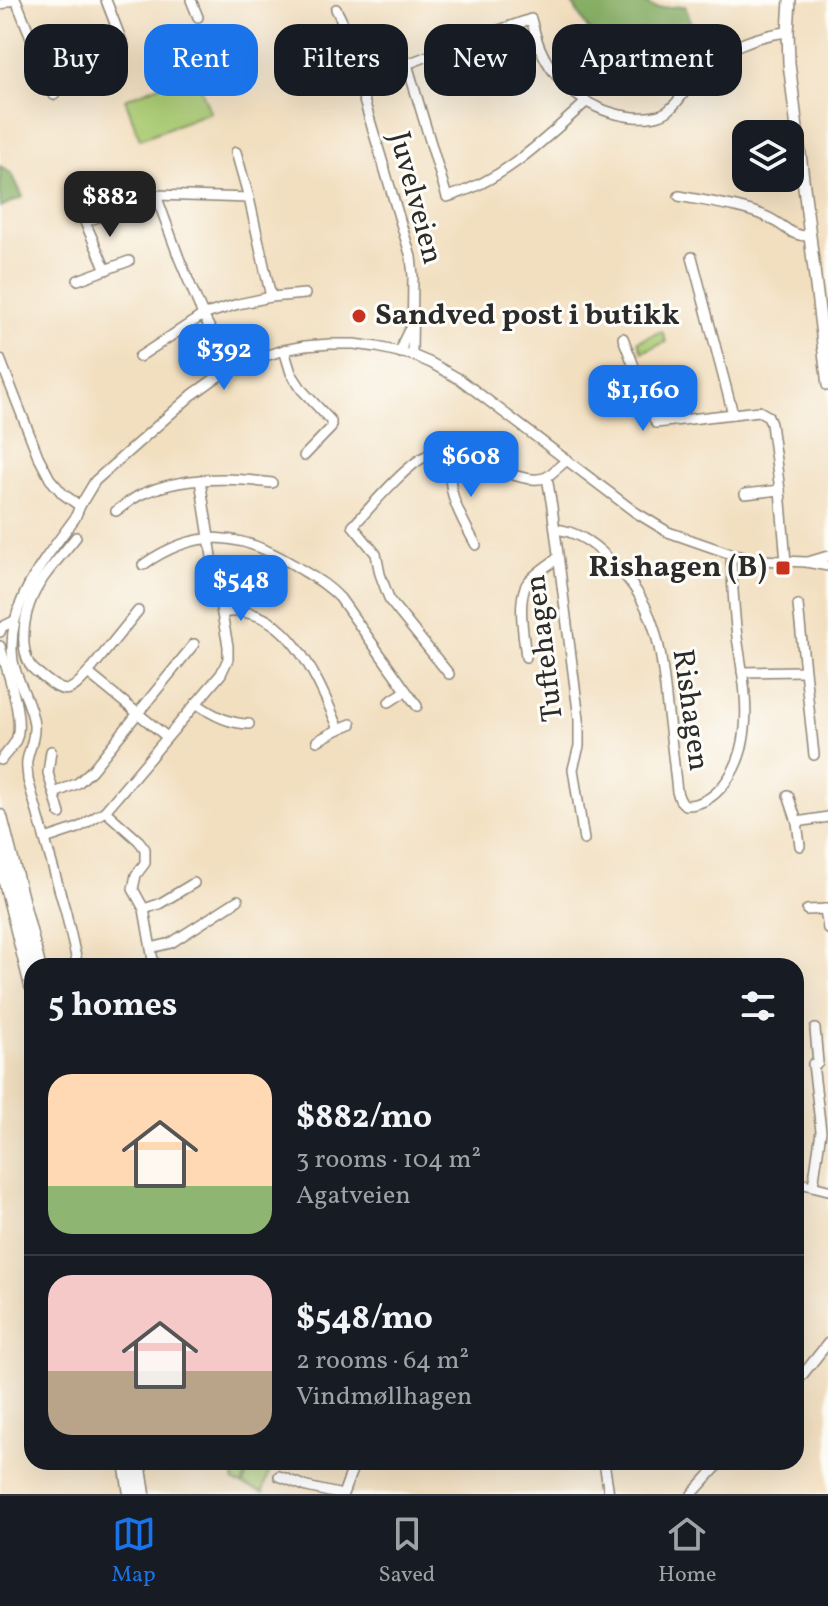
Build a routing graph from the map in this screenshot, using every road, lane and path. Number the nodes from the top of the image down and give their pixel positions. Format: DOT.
graph roads {
  1 [pos="14,0"];
  2 [pos="106,0"];
  3 [pos="191,0"];
  4 [pos="790,0"];
  5 [pos="0,5"];
  6 [pos="334,5"];
  7 [pos="198,17"];
  8 [pos="24,24"];
  9 [pos="115,24"];
  10 [pos="788,32"];
  11 [pos="586,102"];
  12 [pos="236,152"];
  13 [pos="156,195"];
  14 [pos="679,196"];
  15 [pos="249,198"];
  16 [pos="809,236"];
  17 [pos="692,257"];
  18 [pos="129,261"];
  19 [pos="106,270"];
  20 [pos="78,280"];
  21 [pos="305,294"];
  22 [pos="271,297"];
  23 [pos="203,315"];
  24 [pos="412,324"];
  25 [pos="623,338"];
  26 [pos="284,350"];
  27 [pos="401,353"];
  28 [pos="412,355"];
  29 [pos="139,357"];
  30 [pos="0,359"];
  31 [pos="231,368"];
  32 [pos="828,385"];
  33 [pos="733,414"];
  34 [pos="451,454"];
  35 [pos="304,456"];
  36 [pos="567,460"];
  37 [pos="547,477"];
  38 [pos="200,480"];
  39 [pos="272,483"];
  40 [pos="780,490"];
  41 [pos="745,494"];
  42 [pos="80,506"];
  43 [pos="116,511"];
  44 [pos="555,529"];
  45 [pos="76,537"];
  46 [pos="209,539"];
  47 [pos="476,545"];
  48 [pos="734,555"];
  49 [pos="828,556"];
  50 [pos="558,558"];
  51 [pos="786,562"];
  52 [pos="806,562"];
  53 [pos="143,565"];
  54 [pos="828,566"];
  55 [pos="798,605"];
  56 [pos="138,611"];
  57 [pos="222,613"];
  58 [pos="14,621"];
  59 [pos="0,632"];
  60 [pos="194,644"];
  61 [pos="0,646"];
  62 [pos="526,657"];
  63 [pos="804,671"];
  64 [pos="742,672"];
  65 [pos="88,673"];
  66 [pos="449,674"];
  67 [pos="406,691"];
  68 [pos="389,702"];
  69 [pos="196,703"];
  70 [pos="417,706"];
  71 [pos="137,713"];
  72 [pos="249,724"];
  73 [pos="351,724"];
  74 [pos="339,729"];
  75 [pos="167,737"];
  76 [pos="317,741"];
  77 [pos="51,751"];
  78 [pos="814,755"];
  79 [pos="1,760"];
  80 [pos="55,793"];
  81 [pos="788,795"];
  82 [pos="105,811"];
  83 [pos="60,814"];
  84 [pos="0,817"];
  85 [pos="828,817"];
  86 [pos="797,822"];
  87 [pos="45,839"];
  88 [pos="584,840"];
  89 [pos="800,846"];
  90 [pos="0,858"];
  91 [pos="194,883"];
  92 [pos="238,900"];
  93 [pos="144,909"];
  94 [pos="827,909"];
  95 [pos="807,910"];
  96 [pos="828,929"];
  97 [pos="151,948"];
  98 [pos="25,958"];
  99 [pos="36,958"];
  100 [pos="76,958"];
  101 [pos="153,958"];
  102 [pos="815,1029"];
  103 [pos="804,1184"];
  104 [pos="813,1186"];
  105 [pos="828,1190"];
  106 [pos="828,1343"];
  107 [pos="804,1373"];
  108 [pos="127,1470"];
  109 [pos="139,1470"];
  110 [pos="351,1470"];
  111 [pos="605,1470"];
  112 [pos="714,1470"];
  113 [pos="279,1476"];
  114 [pos="131,1494"];
  115 [pos="143,1494"];
  116 [pos="340,1494"];
  117 [pos="609,1494"];
  118 [pos="692,1494"];
  1 -- 5 [label="street"];
  1 -- 8 [label="street"];
  2 -- 9 [label="street"];
  3 -- 7 [label="street"];
  4 -- 10 [label="main road"];
  6 -- 24 [label="street, Juvelveien"];
  10 -- 11 [label="street"];
  10 -- 16 [label="main road"];
  11 -- 11 [label="street"];
  12 -- 15 [label="street"];
  13 -- 15 [label="street"];
  13 -- 19 [label="street"];
  13 -- 23 [label="street"];
  14 -- 16 [label="street"];
  15 -- 22 [label="street"];
  16 -- 32 [label="main road"];
  17 -- 33 [label="street"];
  18 -- 19 [label="street"];
  19 -- 20 [label="street"];
  21 -- 22 [label="street"];
  22 -- 23 [label="street"];
  23 -- 29 [label="street"];
  23 -- 31 [label="street"];
  24 -- 27 [label="street, Juvelveien"];
  24 -- 28 [label="street, Juvelveien"];
  25 -- 33 [label="street"];
  26 -- 27 [label="street"];
  26 -- 31 [label="street"];
  26 -- 35 [label="street"];
  27 -- 28 [label="street"];
  28 -- 36 [label="street"];
  30 -- 42 [label="street"];
  31 -- 42 [label="street"];
  33 -- 40 [label="street"];
  34 -- 37 [label="street"];
  34 -- 47 [label="street"];
  34 -- 66 [label="street"];
  36 -- 37 [label="street"];
  36 -- 48 [label="street"];
  37 -- 44 [label="street, Tuftehagen"];
  38 -- 39 [label="street"];
  38 -- 43 [label="street"];
  38 -- 46 [label="street"];
  40 -- 41 [label="street"];
  40 -- 51 [label="street"];
  42 -- 58 [label="street"];
  44 -- 50 [label="street, Tuftehagen"];
  44 -- 64 [label="street, Rishagen"];
  45 -- 65 [label="street"];
  46 -- 53 [label="street"];
  46 -- 57 [label="street"];
  46 -- 67 [label="street"];
  48 -- 51 [label="street"];
  48 -- 64 [label="street, Rishagen"];
  49 -- 52 [label="street"];
  50 -- 62 [label="street"];
  50 -- 88 [label="street, Tuftehagen"];
  51 -- 52 [label="street"];
  52 -- 54 [label="street"];
  55 -- 63 [label="street"];
  56 -- 65 [label="street"];
  57 -- 69 [label="street"];
  57 -- 74 [label="street"];
  58 -- 59 [label="street"];
  58 -- 87 [label="street"];
  60 -- 71 [label="street"];
  61 -- 79 [label="street"];
  63 -- 64 [label="street"];
  63 -- 78 [label="street"];
  65 -- 71 [label="street"];
  67 -- 68 [label="street"];
  67 -- 70 [label="street"];
  69 -- 72 [label="street"];
  69 -- 75 [label="street"];
  71 -- 75 [label="street"];
  71 -- 80 [label="street"];
  73 -- 74 [label="street"];
  74 -- 76 [label="street"];
  75 -- 82 [label="street"];
  77 -- 80 [label="street"];
  80 -- 83 [label="street"];
  81 -- 86 [label="street"];
  82 -- 87 [label="street"];
  82 -- 93 [label="street"];
  84 -- 99 [label="highway"];
  85 -- 86 [label="street"];
  86 -- 89 [label="street"];
  87 -- 100 [label="street"];
  90 -- 98 [label="highway"];
  91 -- 93 [label="street"];
  92 -- 97 [label="street"];
  93 -- 97 [label="street"];
  94 -- 95 [label="street"];
  94 -- 96 [label="street"];
  97 -- 101 [label="street"];
  102 -- 104 [label="street"];
  103 -- 104 [label="street"];
  104 -- 105 [label="street"];
  106 -- 107 [label="street"];
  108 -- 114 [label="highway"];
  109 -- 115 [label="highway"];
  110 -- 116 [label="street"];
  111 -- 117 [label="street"];
  112 -- 118 [label="street"];
  113 -- 116 [label="street"];
}
